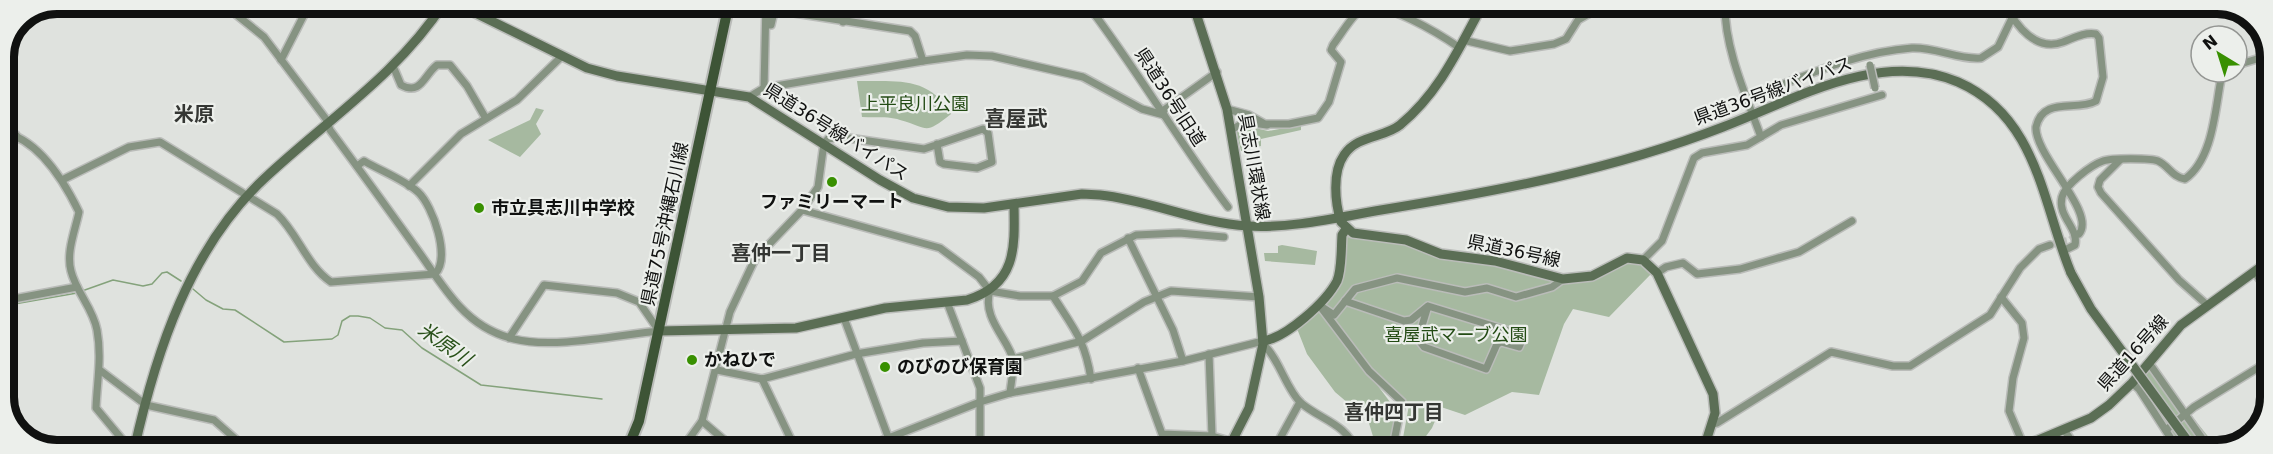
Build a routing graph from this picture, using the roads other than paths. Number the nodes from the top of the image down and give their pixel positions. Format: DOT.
graph roads {
  1 [pos="236,14"];
  2 [pos="304,14"];
  3 [pos="436,14"];
  4 [pos="477,14"];
  5 [pos="727,14"];
  6 [pos="766,14"];
  7 [pos="774,14"];
  8 [pos="799,14"];
  9 [pos="843,14"];
  10 [pos="1095,14"];
  11 [pos="1198,14"];
  12 [pos="1357,14"];
  13 [pos="1410,14"];
  14 [pos="1478,14"];
  15 [pos="1588,14"];
  16 [pos="1725,14"];
  17 [pos="2010,14"];
  18 [pos="2012,18"];
  19 [pos="843,22"];
  20 [pos="766,25"];
  21 [pos="1462,44"];
  22 [pos="1868,55"];
  23 [pos="561,57"];
  24 [pos="281,60"];
  25 [pos="923,61"];
  26 [pos="393,66"];
  27 [pos="1217,72"];
  28 [pos="2220,84"];
  29 [pos="764,88"];
  30 [pos="710,90"];
  31 [pos="749,97"];
  32 [pos="1748,98"];
  33 [pos="1227,109"];
  34 [pos="1162,113"];
  35 [pos="1753,115"];
  36 [pos="485,117"];
  37 [pos="328,124"];
  38 [pos="1273,124"];
  39 [pos="1231,130"];
  40 [pos="16,135"];
  41 [pos="1761,137"];
  42 [pos="14,139"];
  43 [pos="824,143"];
  44 [pos="937,144"];
  45 [pos="2120,160"];
  46 [pos="357,166"];
  47 [pos="62,180"];
  48 [pos="409,186"];
  49 [pos="2066,189"];
  50 [pos="248,195"];
  51 [pos="1014,205"];
  52 [pos="1228,207"];
  53 [pos="802,210"];
  54 [pos="1339,217"];
  55 [pos="1852,221"];
  56 [pos="1247,226"];
  57 [pos="1346,229"];
  58 [pos="2079,234"];
  59 [pos="1224,237"];
  60 [pos="1128,238"];
  61 [pos="2050,245"];
  62 [pos="2063,251"];
  63 [pos="1643,260"];
  64 [pos="2260,269"];
  65 [pos="1657,273"];
  66 [pos="2255,273"];
  67 [pos="435,274"];
  68 [pos="1563,279"];
  69 [pos="2260,280"];
  70 [pos="80,289"];
  71 [pos="990,291"];
  72 [pos="1053,296"];
  73 [pos="1156,296"];
  74 [pos="1259,297"];
  75 [pos="2001,297"];
  76 [pos="14,299"];
  77 [pos="1345,301"];
  78 [pos="947,302"];
  79 [pos="2206,304"];
  80 [pos="1319,305"];
  81 [pos="1428,306"];
  82 [pos="844,318"];
  83 [pos="725,329"];
  84 [pos="659,331"];
  85 [pos="509,338"];
  86 [pos="1082,340"];
  87 [pos="962,341"];
  88 [pos="1263,343"];
  89 [pos="856,354"];
  90 [pos="1209,354"];
  91 [pos="1013,359"];
  92 [pos="1183,361"];
  93 [pos="2149,363"];
  94 [pos="2260,367"];
  95 [pos="1138,368"];
  96 [pos="717,370"];
  97 [pos="101,371"];
  98 [pos="762,379"];
  99 [pos="1090,379"];
  100 [pos="2132,383"];
  101 [pos="1010,393"];
  102 [pos="980,402"];
  103 [pos="1300,402"];
  104 [pos="146,405"];
  105 [pos="2185,413"];
  106 [pos="702,421"];
  107 [pos="1712,424"];
  108 [pos="2064,430"];
  109 [pos="2166,430"];
  110 [pos="1212,436"];
  111 [pos="888,438"];
  112 [pos="124,441"];
  113 [pos="135,441"];
  114 [pos="238,441"];
  115 [pos="631,441"];
  116 [pos="688,441"];
  117 [pos="725,441"];
  118 [pos="792,441"];
  119 [pos="880,441"];
  120 [pos="889,441"];
  121 [pos="980,441"];
  122 [pos="1221,441"];
  123 [pos="1232,441"];
  124 [pos="1279,441"];
  125 [pos="1353,441"];
  126 [pos="1394,441"];
  127 [pos="1706,441"];
  128 [pos="2022,441"];
  129 [pos="2034,441"];
  130 [pos="2072,441"];
  131 [pos="2173,441"];
  132 [pos="2189,441"];
  133 [pos="2204,441"];
  1 -- 24 [label="street"];
  2 -- 24 [label="street"];
  3 -- 26 [label="main road"];
  4 -- 23 [label="main road, 県道36号線バイパス"];
  5 -- 30 [label="main road, 県道75号沖縄石川線"];
  6 -- 20 [label="street"];
  7 -- 20 [label="street"];
  8 -- 19 [label="street"];
  9 -- 19 [label="street"];
  10 -- 34 [label="street, 県道36号旧道"];
  11 -- 27 [label="main road, 具志川環状線"];
  12 -- 38 [label="street"];
  13 -- 21 [label="street"];
  14 -- 21 [label="main road"];
  15 -- 21 [label="street"];
  16 -- 32 [label="street"];
  17 -- 18 [label="street"];
  18 -- 22 [label="street"];
  18 -- 49 [label="street"];
  19 -- 25 [label="street"];
  20 -- 29 [label="street"];
  21 -- 54 [label="main road"];
  22 -- 32 [label="street"];
  22 -- 41 [label="street, bridge"];
  23 -- 30 [label="main road, 県道36号線バイパス"];
  23 -- 36 [label="street"];
  24 -- 37 [label="street"];
  25 -- 29 [label="street"];
  25 -- 34 [label="street"];
  26 -- 36 [label="street"];
  26 -- 37 [label="main road"];
  27 -- 33 [label="main road, 具志川環状線"];
  27 -- 34 [label="street"];
  28 -- 45 [label="street"];
  29 -- 31 [label="street"];
  30 -- 31 [label="main road, 県道36号線バイパス"];
  30 -- 84 [label="main road, 県道75号沖縄石川線"];
  31 -- 43 [label="main road, 県道36号線バイパス"];
  32 -- 35 [label="street"];
  33 -- 38 [label="street"];
  33 -- 39 [label="main road, 具志川環状線"];
  34 -- 52 [label="street, 県道36号旧道"];
  35 -- 41 [label="street"];
  35 -- 54 [label="main road, 県道36号線バイパス"];
  35 -- 62 [label="main road, 県道36号線バイパス"];
  36 -- 48 [label="street"];
  37 -- 46 [label="street"];
  37 -- 50 [label="main road"];
  38 -- 39 [label="street"];
  39 -- 56 [label="main road, 具志川環状線"];
  40 -- 42 [label="street"];
  40 -- 47 [label="street"];
  41 -- 63 [label="street"];
  43 -- 44 [label="street"];
  43 -- 51 [label="main road, 県道36号線バイパス"];
  43 -- 53 [label="street"];
  44 -- 44 [label="street"];
  45 -- 49 [label="street"];
  45 -- 79 [label="street"];
  46 -- 48 [label="street"];
  46 -- 67 [label="street"];
  47 -- 50 [label="street"];
  47 -- 70 [label="street"];
  48 -- 67 [label="street"];
  49 -- 58 [label="street"];
  49 -- 62 [label="street"];
  50 -- 67 [label="street"];
  50 -- 104 [label="main road"];
  51 -- 56 [label="main road, 県道36号線バイパス"];
  51 -- 71 [label="main road"];
  53 -- 71 [label="street"];
  53 -- 83 [label="street"];
  54 -- 56 [label="main road"];
  54 -- 57 [label="main road"];
  55 -- 65 [label="street"];
  56 -- 74 [label="main road, 具志川環状線"];
  57 -- 68 [label="main road, 県道36号線"];
  57 -- 80 [label="main road"];
  59 -- 60 [label="street"];
  60 -- 72 [label="street"];
  60 -- 73 [label="street"];
  61 -- 75 [label="street"];
  62 -- 132 [label="main road, 県道36号線バイパス, bridge"];
  63 -- 65 [label="main road"];
  63 -- 68 [label="main road, 県道36号線"];
  64 -- 66 [label="main road, 県道16号線"];
  65 -- 107 [label="main road"];
  66 -- 69 [label="street"];
  66 -- 79 [label="main road, 県道16号線"];
  67 -- 85 [label="street"];
  68 -- 77 [label="street"];
  70 -- 76 [label="street"];
  70 -- 97 [label="street"];
  71 -- 72 [label="street"];
  71 -- 78 [label="main road"];
  71 -- 91 [label="street"];
  72 -- 86 [label="street"];
  73 -- 74 [label="street"];
  73 -- 86 [label="street"];
  73 -- 92 [label="street"];
  74 -- 88 [label="main road, 具志川環状線"];
  75 -- 107 [label="street"];
  75 -- 128 [label="street"];
  77 -- 80 [label="street"];
  77 -- 81 [label="street"];
  78 -- 82 [label="main road"];
  78 -- 87 [label="street"];
  79 -- 93 [label="main road, 県道16号線"];
  80 -- 88 [label="main road"];
  80 -- 126 [label="street"];
  81 -- 81 [label="street"];
  82 -- 83 [label="main road"];
  82 -- 89 [label="street"];
  83 -- 84 [label="main road"];
  83 -- 96 [label="street"];
  84 -- 85 [label="street"];
  84 -- 85 [label="street"];
  84 -- 115 [label="main road, 県道75号沖縄石川線"];
  86 -- 91 [label="street"];
  86 -- 99 [label="street"];
  87 -- 89 [label="street"];
  87 -- 102 [label="street"];
  88 -- 90 [label="street"];
  88 -- 103 [label="street"];
  88 -- 123 [label="main road, 具志川環状線"];
  89 -- 98 [label="street"];
  89 -- 111 [label="street"];
  90 -- 92 [label="street"];
  90 -- 110 [label="street"];
  91 -- 101 [label="street"];
  92 -- 95 [label="street"];
  93 -- 100 [label="main road, 県道16号線"];
  93 -- 105 [label="street"];
  94 -- 105 [label="street"];
  95 -- 99 [label="street"];
  95 -- 110 [label="street"];
  96 -- 98 [label="street"];
  96 -- 106 [label="street"];
  97 -- 104 [label="street"];
  97 -- 112 [label="street"];
  98 -- 118 [label="street"];
  99 -- 101 [label="street"];
  100 -- 108 [label="main road, 県道16号線"];
  100 -- 109 [label="street"];
  101 -- 102 [label="street"];
  102 -- 111 [label="street"];
  102 -- 121 [label="street"];
  103 -- 124 [label="street"];
  103 -- 125 [label="street"];
  104 -- 113 [label="main road"];
  104 -- 114 [label="street"];
  105 -- 109 [label="street"];
  105 -- 133 [label="street"];
  106 -- 116 [label="street"];
  106 -- 117 [label="street"];
  107 -- 127 [label="main road"];
  108 -- 129 [label="main road, 県道16号線"];
  108 -- 130 [label="street"];
  109 -- 131 [label="street"];
  110 -- 122 [label="street"];
  111 -- 119 [label="street"];
  111 -- 120 [label="street"];
}
